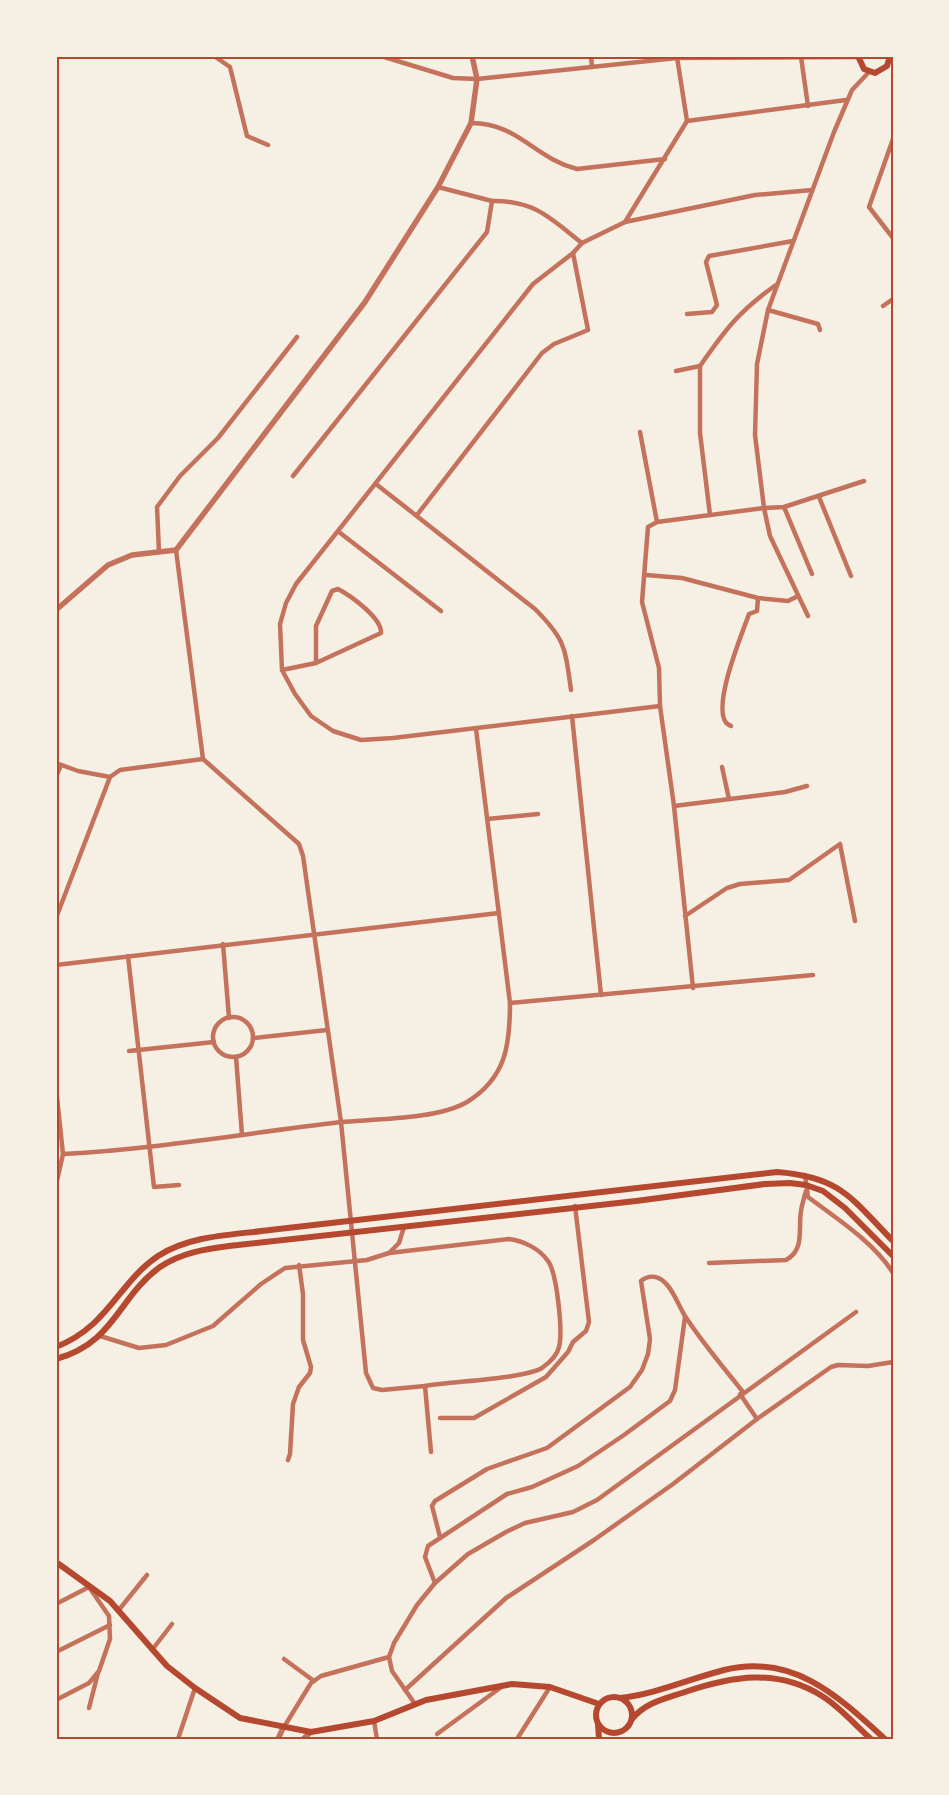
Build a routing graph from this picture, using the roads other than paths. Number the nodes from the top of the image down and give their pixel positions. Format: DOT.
graph roads {
  1 [pos="214,56"];
  2 [pos="381,56"];
  3 [pos="472,56"];
  4 [pos="591,56"];
  5 [pos="890,56"];
  6 [pos="677,57"];
  7 [pos="801,57"];
  8 [pos="858,57"];
  9 [pos="887,66"];
  10 [pos="592,67"];
  11 [pos="869,72"];
  12 [pos="893,72"];
  13 [pos="477,79"];
  14 [pos="846,100"];
  15 [pos="808,106"];
  16 [pos="687,121"];
  17 [pos="471,123"];
  18 [pos="893,139"];
  19 [pos="268,145"];
  20 [pos="891,151"];
  21 [pos="665,159"];
  22 [pos="438,187"];
  23 [pos="812,190"];
  24 [pos="492,201"];
  25 [pos="624,222"];
  26 [pos="893,238"];
  27 [pos="793,241"];
  28 [pos="582,244"];
  29 [pos="573,253"];
  30 [pos="778,285"];
  31 [pos="893,299"];
  32 [pos="883,306"];
  33 [pos="768,310"];
  34 [pos="687,314"];
  35 [pos="820,330"];
  36 [pos="297,336"];
  37 [pos="700,366"];
  38 [pos="676,371"];
  39 [pos="640,432"];
  40 [pos="293,476"];
  41 [pos="864,481"];
  42 [pos="376,484"];
  43 [pos="819,497"];
  44 [pos="784,507"];
  45 [pos="764,508"];
  46 [pos="417,515"];
  47 [pos="710,515"];
  48 [pos="657,522"];
  49 [pos="339,532"];
  50 [pos="176,550"];
  51 [pos="159,552"];
  52 [pos="812,574"];
  53 [pos="646,575"];
  54 [pos="851,576"];
  55 [pos="798,596"];
  56 [pos="758,598"];
  57 [pos="56,610"];
  58 [pos="441,611"];
  59 [pos="808,616"];
  60 [pos="316,663"];
  61 [pos="282,670"];
  62 [pos="571,690"];
  63 [pos="660,706"];
  64 [pos="572,716"];
  65 [pos="731,726"];
  66 [pos="476,729"];
  67 [pos="203,759"];
  68 [pos="58,764"];
  69 [pos="722,767"];
  70 [pos="56,777"];
  71 [pos="110,777"];
  72 [pos="807,786"];
  73 [pos="729,799"];
  74 [pos="674,806"];
  75 [pos="538,814"];
  76 [pos="487,819"];
  77 [pos="499,914"];
  78 [pos="685,916"];
  79 [pos="56,918"];
  80 [pos="855,921"];
  81 [pos="315,933"];
  82 [pos="223,944"];
  83 [pos="128,956"];
  84 [pos="56,965"];
  85 [pos="813,975"];
  86 [pos="693,988"];
  87 [pos="601,995"];
  88 [pos="510,1003"];
  89 [pos="229,1018"];
  90 [pos="326,1030"];
  91 [pos="253,1038"];
  92 [pos="214,1042"];
  93 [pos="129,1050"];
  94 [pos="140,1051"];
  95 [pos="236,1057"];
  96 [pos="56,1088"];
  97 [pos="341,1122"];
  98 [pos="242,1134"];
  99 [pos="150,1146"];
  100 [pos="62,1154"];
  101 [pos="805,1175"];
  102 [pos="56,1185"];
  103 [pos="179,1185"];
  104 [pos="806,1188"];
  105 [pos="575,1206"];
  106 [pos="352,1222"];
  107 [pos="404,1227"];
  108 [pos="353,1232"];
  109 [pos="893,1241"];
  110 [pos="389,1253"];
  111 [pos="893,1256"];
  112 [pos="356,1262"];
  113 [pos="709,1263"];
  114 [pos="299,1265"];
  115 [pos="893,1273"];
  116 [pos="856,1312"];
  117 [pos="685,1317"];
  118 [pos="100,1336"];
  119 [pos="56,1347"];
  120 [pos="56,1359"];
  121 [pos="893,1362"];
  122 [pos="425,1386"];
  123 [pos="741,1393"];
  124 [pos="440,1418"];
  125 [pos="757,1419"];
  126 [pos="431,1452"];
  127 [pos="288,1460"];
  128 [pos="440,1537"];
  129 [pos="56,1562"];
  130 [pos="146,1575"];
  131 [pos="435,1583"];
  132 [pos="89,1587"];
  133 [pos="56,1604"];
  134 [pos="118,1612"];
  135 [pos="172,1624"];
  136 [pos="110,1625"];
  137 [pos="152,1650"];
  138 [pos="56,1652"];
  139 [pos="389,1657"];
  140 [pos="284,1659"];
  141 [pos="99,1671"];
  142 [pos="314,1681"];
  143 [pos="502,1686"];
  144 [pos="550,1687"];
  145 [pos="195,1688"];
  146 [pos="405,1690"];
  147 [pos="620,1698"];
  148 [pos="56,1700"];
  149 [pos="414,1704"];
  150 [pos="600,1704"];
  151 [pos="89,1708"];
  152 [pos="632,1719"];
  153 [pos="374,1720"];
  154 [pos="597,1723"];
  155 [pos="283,1728"];
  156 [pos="311,1732"];
  157 [pos="621,1733"];
  158 [pos="437,1734"];
  159 [pos="178,1739"];
  160 [pos="278,1739"];
  161 [pos="303,1739"];
  162 [pos="377,1739"];
  163 [pos="517,1739"];
  164 [pos="599,1739"];
  165 [pos="616,1739"];
  166 [pos="871,1739"];
  167 [pos="885,1739"];
  1 -- 19 [label="street"];
  2 -- 13 [label="street"];
  3 -- 13 [label="street"];
  4 -- 10 [label="street"];
  5 -- 9 [label="main road"];
  6 -- 7 [label="street"];
  6 -- 10 [label="street"];
  6 -- 16 [label="street"];
  7 -- 8 [label="street"];
  7 -- 15 [label="street"];
  8 -- 11 [label="main road"];
  9 -- 11 [label="main road"];
  9 -- 12 [label="main road"];
  10 -- 13 [label="street"];
  11 -- 14 [label="street"];
  13 -- 17 [label="street"];
  14 -- 15 [label="street"];
  14 -- 23 [label="street"];
  15 -- 16 [label="street"];
  16 -- 21 [label="street"];
  17 -- 21 [label="street"];
  17 -- 22 [label="street"];
  18 -- 20 [label="street"];
  20 -- 26 [label="street"];
  21 -- 25 [label="street"];
  22 -- 24 [label="street"];
  22 -- 50 [label="street"];
  23 -- 25 [label="street"];
  23 -- 27 [label="street"];
  24 -- 28 [label="street"];
  24 -- 40 [label="street"];
  25 -- 28 [label="street"];
  27 -- 30 [label="street"];
  27 -- 34 [label="street"];
  28 -- 29 [label="street"];
  29 -- 42 [label="street"];
  29 -- 46 [label="street"];
  30 -- 33 [label="street"];
  30 -- 37 [label="street"];
  31 -- 32 [label="street"];
  33 -- 35 [label="street"];
  33 -- 45 [label="street"];
  36 -- 51 [label="street"];
  37 -- 38 [label="street"];
  37 -- 47 [label="street"];
  39 -- 48 [label="street"];
  41 -- 43 [label="street"];
  42 -- 46 [label="street"];
  42 -- 49 [label="street"];
  43 -- 44 [label="street"];
  43 -- 54 [label="street"];
  44 -- 45 [label="street"];
  44 -- 52 [label="street"];
  45 -- 47 [label="street"];
  45 -- 55 [label="street"];
  46 -- 62 [label="street"];
  47 -- 48 [label="street"];
  48 -- 53 [label="street"];
  49 -- 58 [label="street"];
  49 -- 61 [label="street"];
  50 -- 51 [label="street"];
  50 -- 67 [label="street"];
  51 -- 57 [label="street"];
  53 -- 56 [label="street"];
  53 -- 63 [label="street"];
  55 -- 56 [label="street"];
  55 -- 59 [label="street"];
  56 -- 65 [label="street"];
  60 -- 60 [label="street"];
  60 -- 61 [label="street"];
  61 -- 66 [label="street"];
  63 -- 64 [label="street"];
  63 -- 74 [label="street"];
  64 -- 66 [label="street"];
  64 -- 87 [label="street"];
  66 -- 76 [label="street"];
  67 -- 71 [label="street"];
  67 -- 81 [label="street"];
  68 -- 70 [label="street"];
  68 -- 71 [label="street"];
  69 -- 73 [label="street"];
  71 -- 79 [label="street"];
  72 -- 73 [label="street"];
  73 -- 74 [label="street"];
  74 -- 78 [label="street"];
  75 -- 76 [label="street"];
  76 -- 77 [label="street"];
  77 -- 81 [label="street"];
  77 -- 88 [label="street"];
  78 -- 80 [label="street"];
  78 -- 86 [label="street"];
  81 -- 82 [label="street"];
  81 -- 90 [label="street"];
  82 -- 83 [label="street"];
  82 -- 89 [label="street"];
  83 -- 84 [label="street"];
  83 -- 94 [label="street"];
  85 -- 86 [label="street"];
  86 -- 87 [label="street"];
  87 -- 88 [label="street"];
  88 -- 97 [label="street"];
  89 -- 91 [label="street"];
  89 -- 92 [label="street"];
  90 -- 91 [label="street"];
  90 -- 97 [label="street"];
  91 -- 95 [label="street"];
  92 -- 94 [label="street"];
  92 -- 95 [label="street"];
  93 -- 94 [label="street"];
  94 -- 99 [label="street"];
  95 -- 98 [label="street"];
  96 -- 100 [label="street"];
  97 -- 98 [label="street"];
  97 -- 106 [label="street"];
  98 -- 99 [label="street"];
  99 -- 100 [label="street"];
  99 -- 103 [label="street"];
  100 -- 102 [label="street"];
  101 -- 104 [label="street"];
  101 -- 106 [label="main road"];
  101 -- 109 [label="main road"];
  104 -- 105 [label="main road"];
  104 -- 111 [label="main road"];
  104 -- 113 [label="street"];
  104 -- 115 [label="street"];
  105 -- 107 [label="main road"];
  105 -- 124 [label="street"];
  106 -- 108 [label="street"];
  106 -- 119 [label="main road"];
  107 -- 108 [label="main road"];
  107 -- 110 [label="street"];
  108 -- 112 [label="street"];
  108 -- 118 [label="main road"];
  110 -- 112 [label="street"];
  110 -- 122 [label="street"];
  112 -- 114 [label="street"];
  112 -- 122 [label="street"];
  114 -- 118 [label="street"];
  114 -- 127 [label="street"];
  116 -- 123 [label="street"];
  117 -- 123 [label="street"];
  117 -- 128 [label="street"];
  117 -- 128 [label="street"];
  118 -- 120 [label="main road"];
  121 -- 125 [label="street"];
  122 -- 126 [label="street"];
  123 -- 125 [label="street"];
  123 -- 131 [label="street"];
  125 -- 146 [label="street"];
  128 -- 131 [label="street"];
  129 -- 132 [label="main road"];
  130 -- 134 [label="street"];
  131 -- 139 [label="street"];
  132 -- 133 [label="street"];
  132 -- 134 [label="main road"];
  132 -- 136 [label="street"];
  134 -- 137 [label="main road"];
  135 -- 137 [label="street"];
  136 -- 138 [label="street"];
  136 -- 141 [label="street"];
  137 -- 145 [label="main road"];
  139 -- 142 [label="street"];
  139 -- 146 [label="street"];
  140 -- 142 [label="street"];
  141 -- 148 [label="street"];
  141 -- 151 [label="street"];
  142 -- 155 [label="street"];
  143 -- 144 [label="main road"];
  143 -- 149 [label="main road"];
  143 -- 158 [label="street"];
  144 -- 150 [label="main road"];
  144 -- 163 [label="street"];
  145 -- 155 [label="main road"];
  145 -- 159 [label="street"];
  146 -- 149 [label="street"];
  147 -- 150 [label="main road"];
  147 -- 152 [label="main road"];
  147 -- 167 [label="main road"];
  149 -- 153 [label="main road"];
  150 -- 154 [label="main road"];
  152 -- 157 [label="main road"];
  152 -- 166 [label="main road"];
  153 -- 156 [label="main road"];
  153 -- 162 [label="street"];
  154 -- 157 [label="main road"];
  154 -- 164 [label="main road"];
  155 -- 156 [label="main road"];
  155 -- 160 [label="street"];
  156 -- 161 [label="street"];
  157 -- 165 [label="main road"];
}
